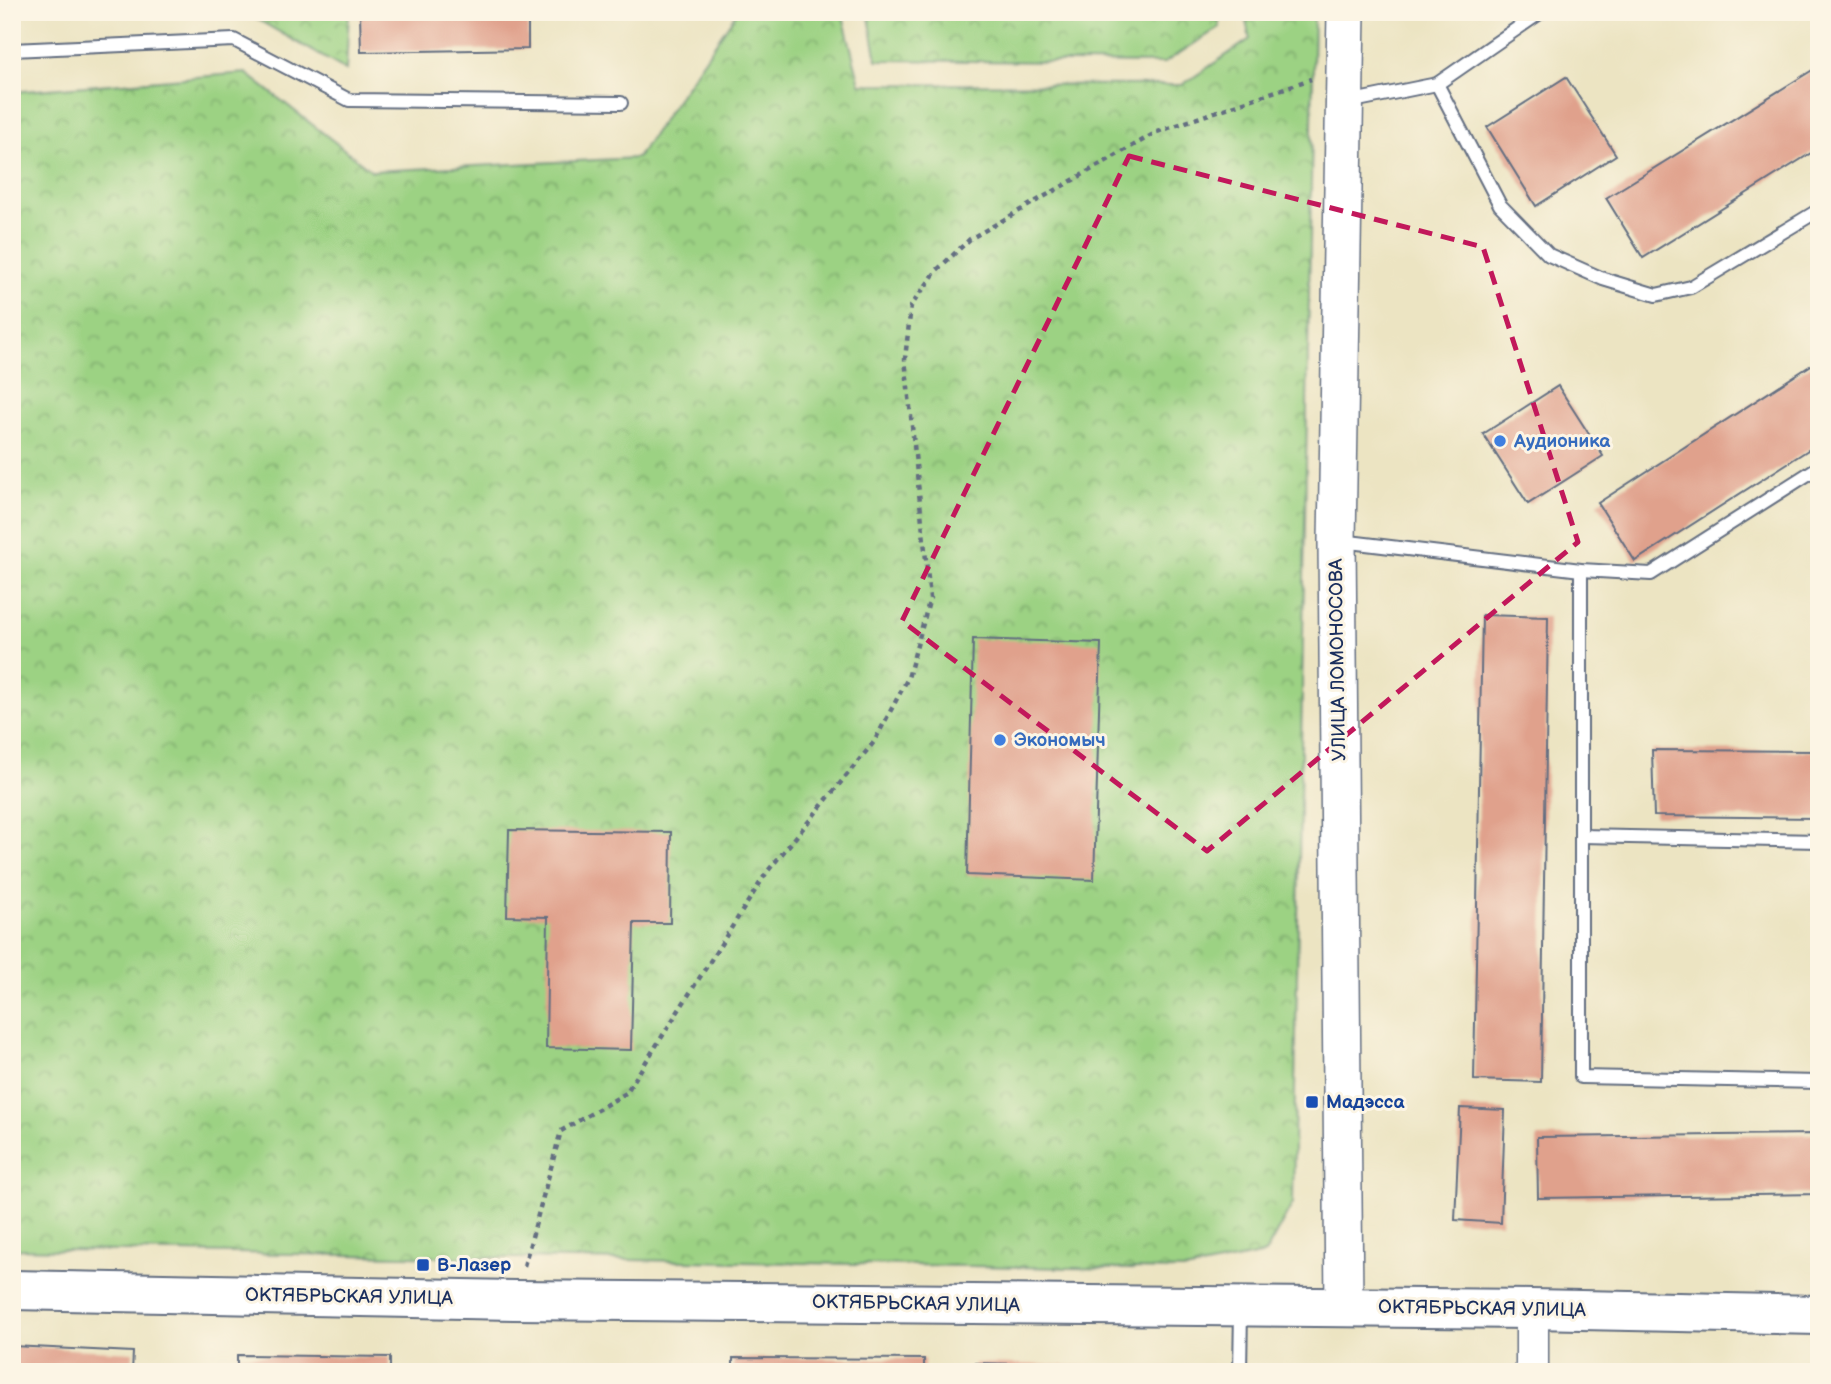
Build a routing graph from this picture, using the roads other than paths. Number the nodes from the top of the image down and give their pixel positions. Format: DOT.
graph roads {
  1 [pos="1346,12"];
  2 [pos="1541,12"];
  3 [pos="12,50"];
  4 [pos="1437,83"];
  5 [pos="1344,85"];
  6 [pos="621,103"];
  7 [pos="1819,210"];
  8 [pos="1819,467"];
  9 [pos="1337,541"];
  10 [pos="1581,570"];
  11 [pos="1581,836"];
  12 [pos="1819,841"];
  13 [pos="1819,1082"];
  14 [pos="12,1290"];
  15 [pos="1344,1307"];
  16 [pos="1241,1309"];
  17 [pos="1532,1309"];
  18 [pos="1819,1315"];
  19 [pos="1240,1372"];
  20 [pos="1532,1372"];
  1 -- 5 [label="main road, УЛИЦА ЛОМОНОСОВА"];
  2 -- 4 [label="lane"];
  3 -- 6 [label="lane"];
  4 -- 5 [label="lane"];
  4 -- 7 [label="lane"];
  5 -- 9 [label="main road, УЛИЦА ЛОМОНОСОВА"];
  8 -- 10 [label="lane"];
  9 -- 10 [label="lane"];
  9 -- 15 [label="main road, УЛИЦА ЛОМОНОСОВА"];
  10 -- 11 [label="lane"];
  11 -- 12 [label="lane"];
  11 -- 13 [label="lane"];
  14 -- 16 [label="main road, ОКТЯБРЬСКАЯ УЛИЦА"];
  15 -- 16 [label="main road, ОКТЯБРЬСКАЯ УЛИЦА"];
  15 -- 17 [label="main road, ОКТЯБРЬСКАЯ УЛИЦА"];
  16 -- 19 [label="lane"];
  17 -- 18 [label="main road, ОКТЯБРЬСКАЯ УЛИЦА"];
  17 -- 20 [label="street"];
}
